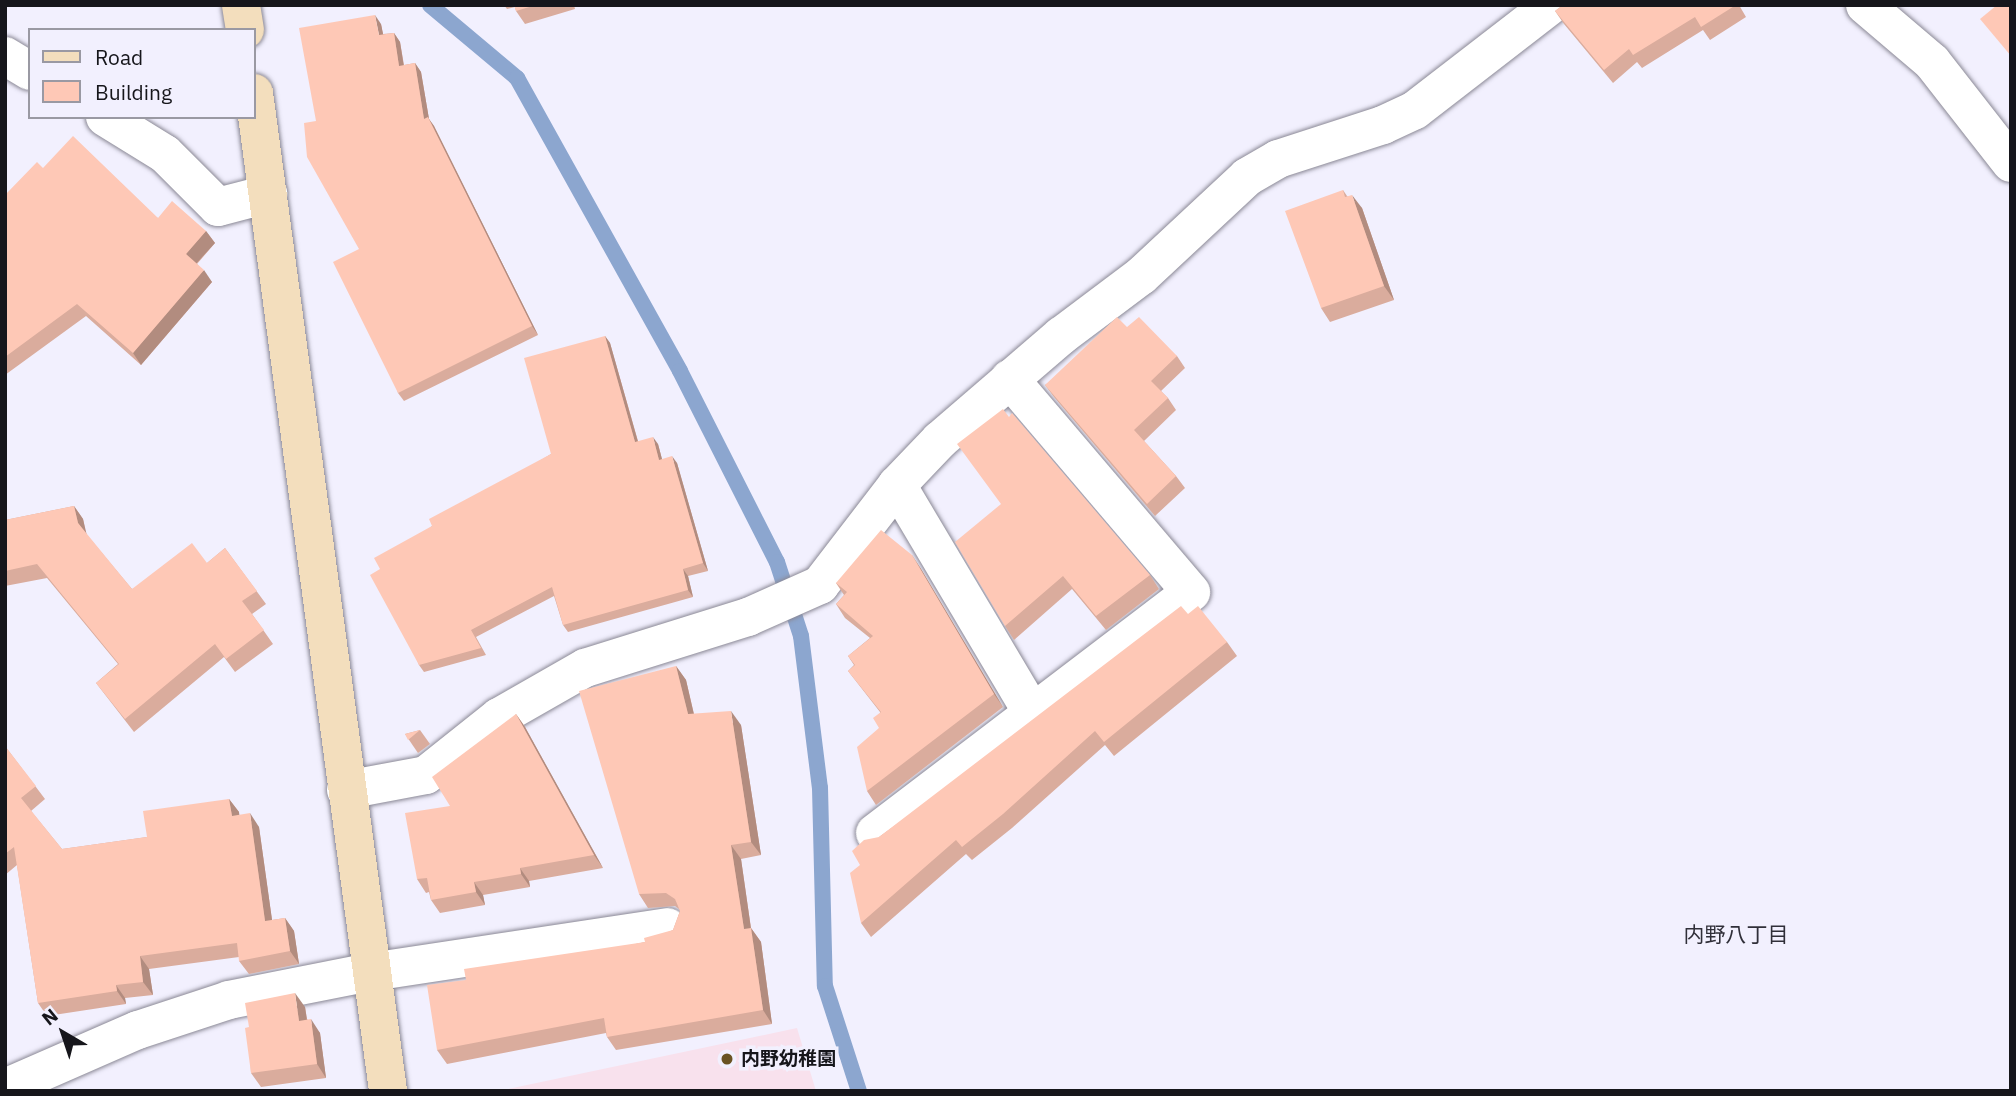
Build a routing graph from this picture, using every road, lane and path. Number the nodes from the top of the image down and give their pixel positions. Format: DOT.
graph roads {
  1 [pos="241,5"];
  2 [pos="1551,5"];
  3 [pos="1865,5"];
  4 [pos="245,28"];
  5 [pos="5,57"];
  6 [pos="28,70"];
  7 [pos="256,107"];
  8 [pos="108,119"];
  9 [pos="2011,163"];
  10 [pos="268,194"];
  11 [pos="1010,379"];
  12 [pos="897,485"];
  13 [pos="1031,711"];
  14 [pos="346,790"];
  15 [pos="875,833"];
  16 [pos="668,927"];
  17 [pos="371,972"];
  18 [pos="5,1088"];
  19 [pos="388,1091"];
  1 -- 4 [label="street"];
  2 -- 11 [label="street"];
  3 -- 9 [label="street"];
  5 -- 6 [label="street"];
  7 -- 10 [label="street"];
  8 -- 10 [label="street"];
  10 -- 14 [label="street"];
  11 -- 12 [label="street"];
  11 -- 13 [label="street"];
  12 -- 13 [label="street"];
  12 -- 14 [label="street"];
  13 -- 15 [label="street"];
  14 -- 17 [label="street"];
  16 -- 17 [label="street"];
  17 -- 18 [label="street"];
  17 -- 19 [label="street"];
}
